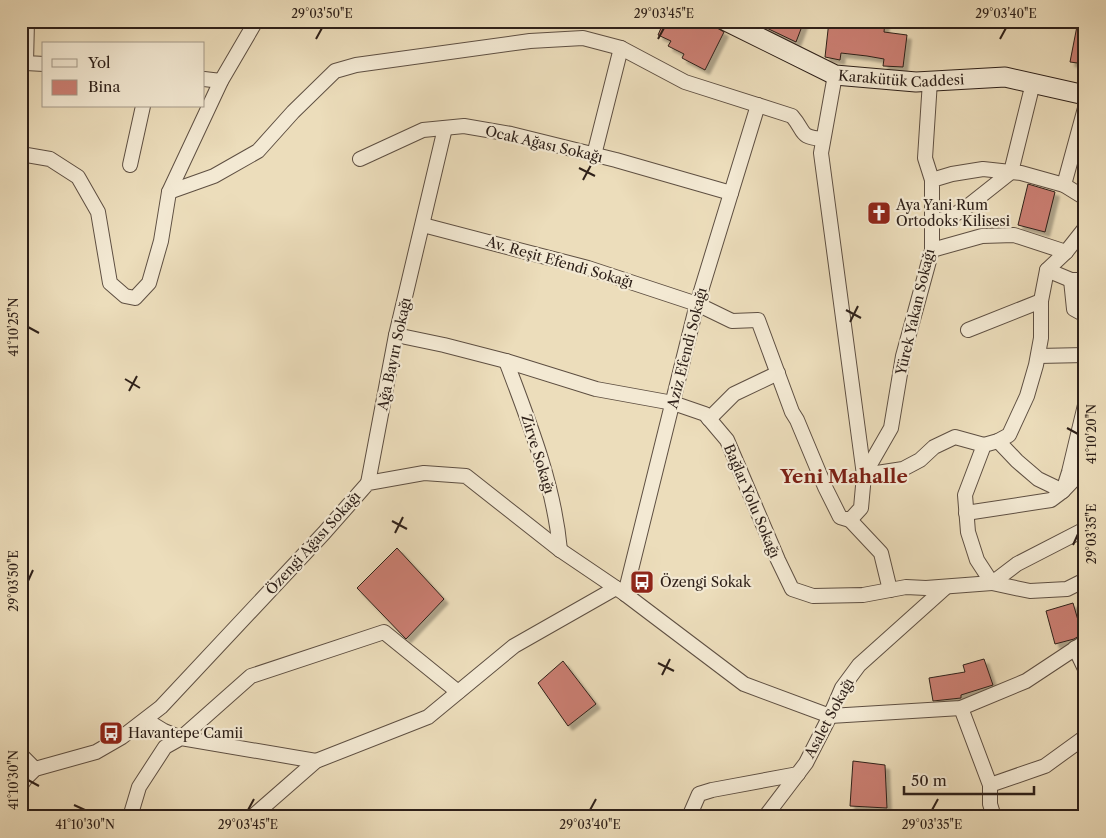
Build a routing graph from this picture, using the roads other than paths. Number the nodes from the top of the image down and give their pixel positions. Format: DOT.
graph roads {
  1 [pos="27,21"];
  2 [pos="256,21"];
  3 [pos="726,21"];
  4 [pos="621,48"];
  5 [pos="42,64"];
  6 [pos="835,75"];
  7 [pos="205,79"];
  8 [pos="221,81"];
  9 [pos="930,81"];
  10 [pos="1033,83"];
  11 [pos="1085,95"];
  12 [pos="758,105"];
  13 [pos="143,108"];
  14 [pos="1085,108"];
  15 [pos="445,128"];
  16 [pos="823,139"];
  17 [pos="21,154"];
  18 [pos="594,155"];
  19 [pos="360,159"];
  20 [pos="130,165"];
  21 [pos="1011,172"];
  22 [pos="932,180"];
  23 [pos="1064,186"];
  24 [pos="169,192"];
  25 [pos="731,193"];
  26 [pos="1085,198"];
  27 [pos="932,222"];
  28 [pos="423,225"];
  29 [pos="1084,230"];
  30 [pos="932,250"];
  31 [pos="1066,252"];
  32 [pos="1047,270"];
  33 [pos="1078,280"];
  34 [pos="1041,301"];
  35 [pos="697,304"];
  36 [pos="1085,315"];
  37 [pos="968,330"];
  38 [pos="396,335"];
  39 [pos="1085,355"];
  40 [pos="1038,356"];
  41 [pos="506,361"];
  42 [pos="778,374"];
  43 [pos="673,403"];
  44 [pos="1085,405"];
  45 [pos="709,419"];
  46 [pos="998,441"];
  47 [pos="984,445"];
  48 [pos="1085,468"];
  49 [pos="864,475"];
  50 [pos="368,483"];
  51 [pos="1062,491"];
  52 [pos="966,513"];
  53 [pos="850,520"];
  54 [pos="1085,529"];
  55 [pos="560,550"];
  56 [pos="1085,580"];
  57 [pos="992,583"];
  58 [pos="946,587"];
  59 [pos="890,590"];
  60 [pos="620,591"];
  61 [pos="1080,645"];
  62 [pos="1085,669"];
  63 [pos="458,692"];
  64 [pos="962,708"];
  65 [pos="830,716"];
  66 [pos="146,720"];
  67 [pos="1085,737"];
  68 [pos="181,738"];
  69 [pos="21,755"];
  70 [pos="316,761"];
  71 [pos="35,769"];
  72 [pos="798,774"];
  73 [pos="990,785"];
  74 [pos="21,786"];
  75 [pos="130,817"];
  76 [pos="252,817"];
  77 [pos="688,817"];
  78 [pos="766,817"];
  79 [pos="994,817"];
  1 -- 5 [label="street"];
  2 -- 8 [label="street"];
  3 -- 6 [label="main road, Karakütük Caddesi"];
  4 -- 12 [label="street"];
  4 -- 18 [label="street"];
  4 -- 24 [label="street"];
  6 -- 9 [label="main road, Karakütük Caddesi"];
  6 -- 16 [label="street"];
  7 -- 8 [label="street"];
  8 -- 24 [label="street"];
  9 -- 10 [label="main road, Karakütük Caddesi"];
  9 -- 22 [label="street, Yürek Yakan Sokağı"];
  10 -- 11 [label="main road, Karakütük Caddesi"];
  10 -- 21 [label="street"];
  12 -- 16 [label="street"];
  12 -- 25 [label="street, Aziz Efendi Sokağı"];
  13 -- 20 [label="street"];
  14 -- 23 [label="street"];
  15 -- 18 [label="street, Ocak Ağası Sokağı"];
  15 -- 19 [label="street, Ocak Ağası Sokağı"];
  15 -- 28 [label="street, Ağa Bayırı Sokağı"];
  16 -- 49 [label="street"];
  17 -- 24 [label="street"];
  18 -- 25 [label="street, Ocak Ağası Sokağı"];
  21 -- 22 [label="street"];
  21 -- 23 [label="street"];
  21 -- 27 [label="street"];
  22 -- 27 [label="street, Yürek Yakan Sokağı"];
  23 -- 26 [label="street"];
  25 -- 35 [label="street, Aziz Efendi Sokağı"];
  27 -- 30 [label="street, Yürek Yakan Sokağı"];
  28 -- 35 [label="street, Av. Reşit Efendi Sokağı"];
  28 -- 38 [label="street, Ağa Bayırı Sokağı"];
  29 -- 31 [label="street"];
  30 -- 31 [label="street"];
  30 -- 49 [label="street, Yürek Yakan Sokağı"];
  31 -- 32 [label="street"];
  32 -- 33 [label="street"];
  32 -- 34 [label="street"];
  33 -- 36 [label="street"];
  34 -- 37 [label="street"];
  34 -- 40 [label="street"];
  35 -- 42 [label="street, Av. Reşit Efendi Sokağı"];
  35 -- 43 [label="street, Aziz Efendi Sokağı"];
  38 -- 41 [label="street, Bağlar Yolu Sokağı"];
  38 -- 50 [label="street, Ağa Bayırı Sokağı"];
  39 -- 40 [label="street"];
  40 -- 46 [label="street"];
  41 -- 43 [label="street, Bağlar Yolu Sokağı"];
  41 -- 55 [label="street, Zirve Sokağı"];
  42 -- 45 [label="street"];
  42 -- 53 [label="street"];
  43 -- 45 [label="street, Bağlar Yolu Sokağı"];
  43 -- 60 [label="street, Aziz Efendi Sokağı"];
  44 -- 51 [label="street"];
  45 -- 59 [label="street, Bağlar Yolu Sokağı"];
  46 -- 47 [label="street"];
  46 -- 51 [label="street"];
  47 -- 49 [label="street"];
  47 -- 52 [label="street"];
  48 -- 51 [label="street"];
  49 -- 53 [label="street"];
  50 -- 55 [label="street, Özengi Ağası Sokağı"];
  50 -- 66 [label="street, Özengi Ağası Sokağı"];
  51 -- 52 [label="street"];
  52 -- 57 [label="street"];
  53 -- 59 [label="street"];
  54 -- 57 [label="street"];
  55 -- 60 [label="street, Özengi Ağası Sokağı"];
  56 -- 57 [label="street, Bağlar Yolu Sokağı"];
  57 -- 58 [label="street, Bağlar Yolu Sokağı"];
  58 -- 59 [label="street, Bağlar Yolu Sokağı"];
  58 -- 65 [label="street, Asalet Sokağı"];
  60 -- 63 [label="street"];
  60 -- 65 [label="street, Özengi Ağası Sokağı"];
  61 -- 62 [label="street"];
  61 -- 64 [label="street"];
  63 -- 68 [label="street"];
  63 -- 70 [label="street"];
  64 -- 65 [label="street"];
  64 -- 73 [label="street"];
  65 -- 72 [label="street, Asalet Sokağı"];
  66 -- 68 [label="street"];
  66 -- 71 [label="street, Özengi Ağası Sokağı"];
  67 -- 73 [label="street"];
  68 -- 70 [label="street"];
  68 -- 75 [label="street"];
  69 -- 71 [label="street"];
  70 -- 76 [label="street"];
  71 -- 74 [label="street"];
  72 -- 77 [label="street"];
  72 -- 78 [label="street, Asalet Sokağı"];
  73 -- 79 [label="street"];
}
